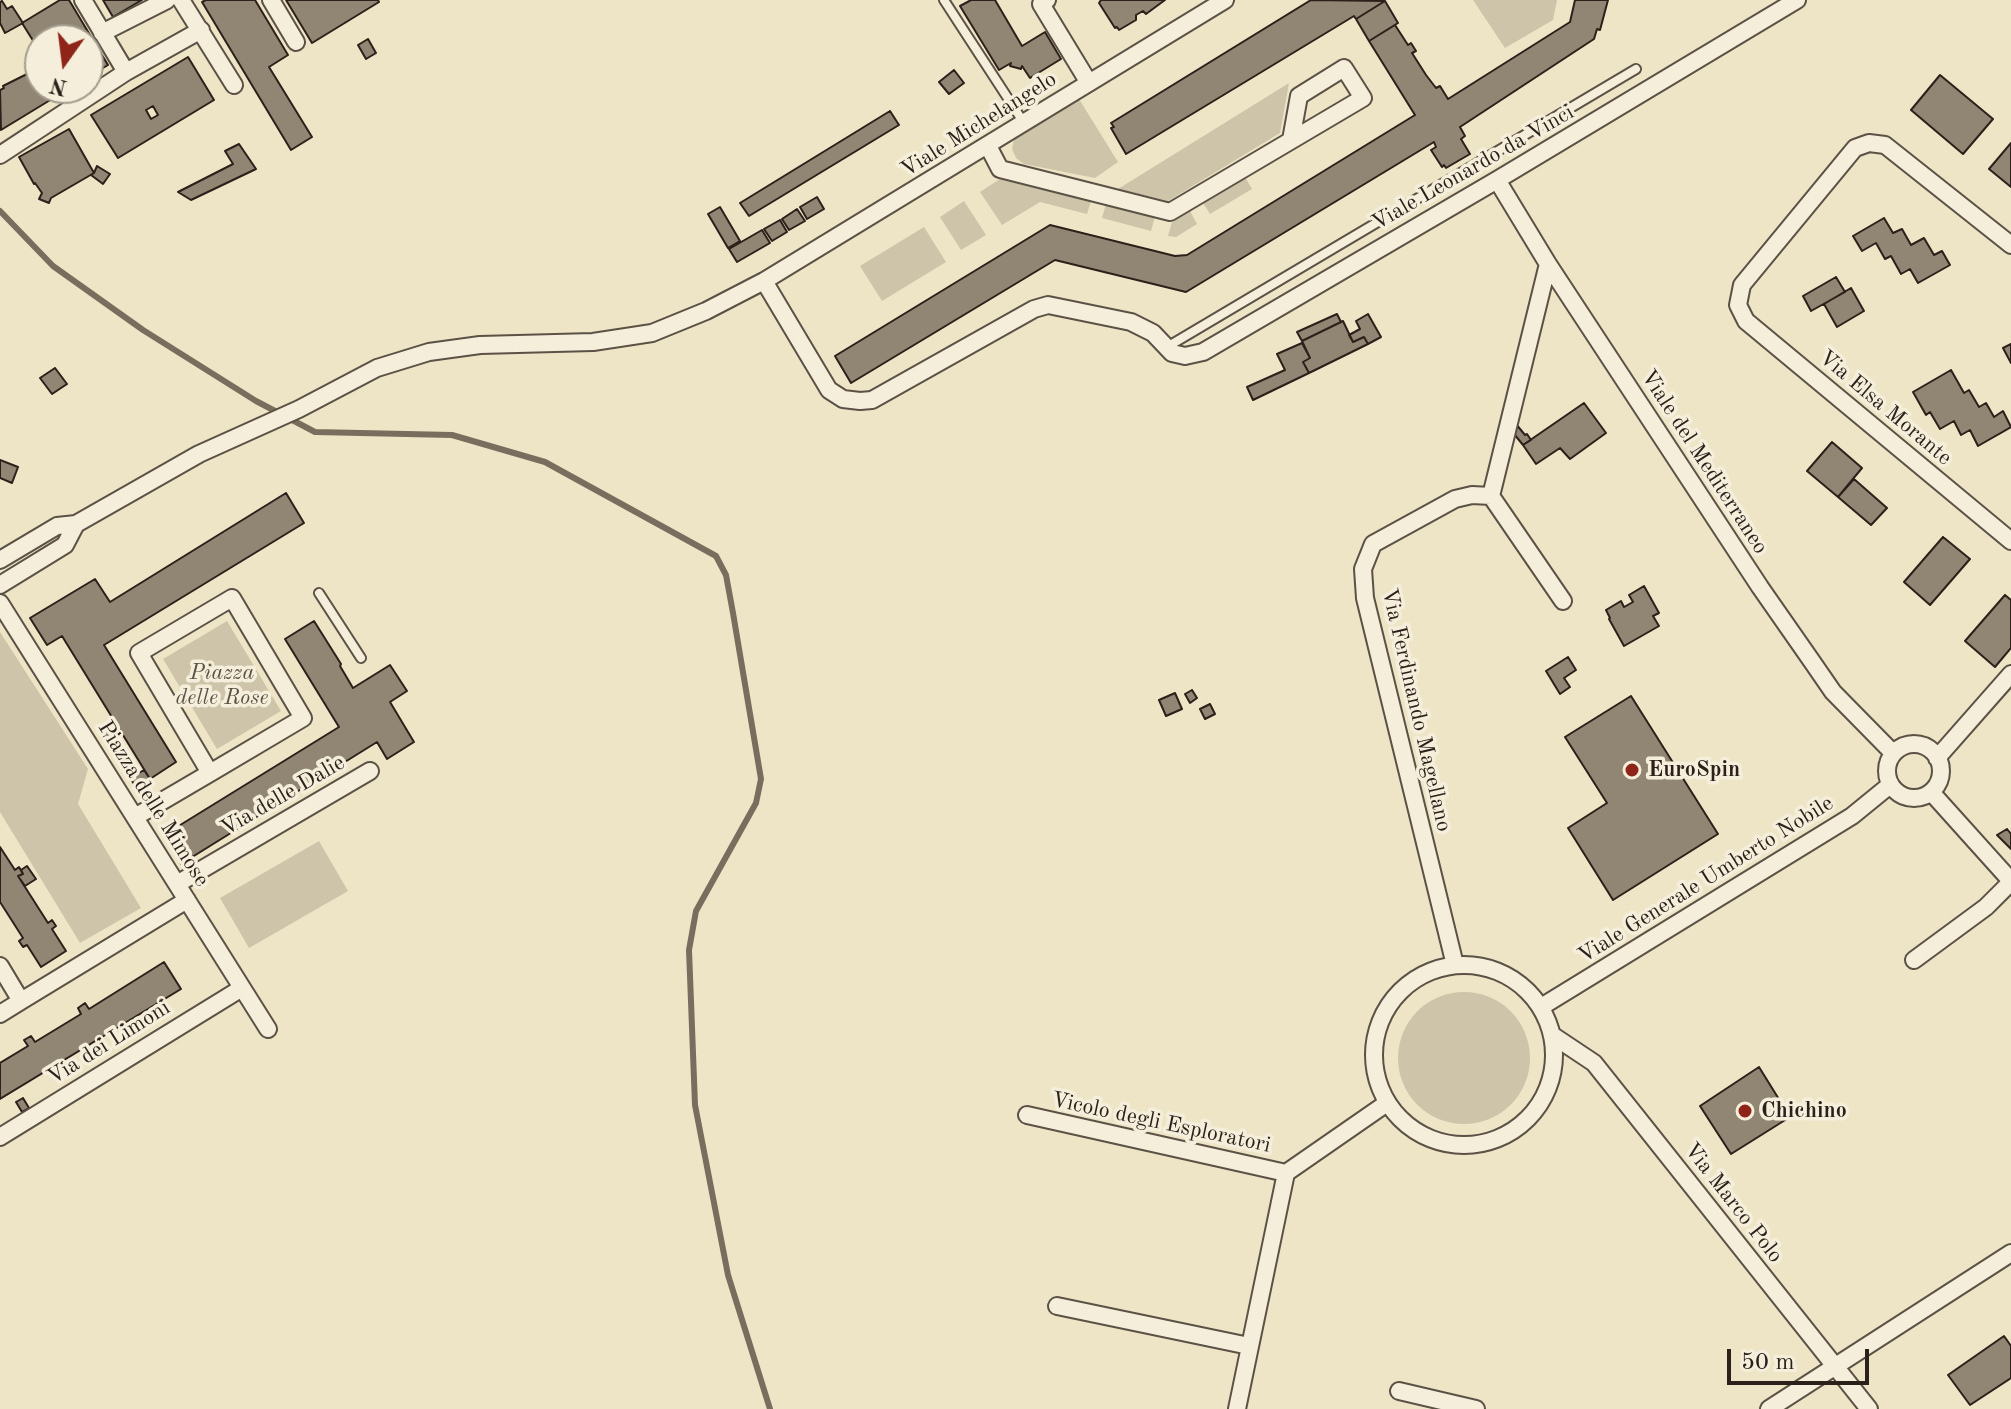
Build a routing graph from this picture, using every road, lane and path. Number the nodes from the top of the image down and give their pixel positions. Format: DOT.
graph roads {
  1 [pos="83,0"];
  2 [pos="167,0"];
  3 [pos="181,0"];
  4 [pos="271,0"];
  5 [pos="944,0"];
  6 [pos="1047,0"];
  7 [pos="1225,0"];
  8 [pos="1797,0"];
  9 [pos="97,24"];
  10 [pos="201,30"];
  11 [pos="104,32"];
  12 [pos="104,36"];
  13 [pos="296,42"];
  14 [pos="1636,69"];
  15 [pos="126,72"];
  16 [pos="1089,83"];
  17 [pos="234,85"];
  18 [pos="1024,123"];
  19 [pos="1291,140"];
  20 [pos="988,146"];
  21 [pos="0,155"];
  22 [pos="1497,180"];
  23 [pos="2011,245"];
  24 [pos="1548,264"];
  25 [pos="760,283"];
  26 [pos="1167,347"];
  27 [pos="1491,496"];
  28 [pos="76,524"];
  29 [pos="2011,541"];
  30 [pos="0,560"];
  31 [pos="0,585"];
  32 [pos="319,593"];
  33 [pos="1563,601"];
  34 [pos="0,603"];
  35 [pos="361,658"];
  36 [pos="2011,674"];
  37 [pos="1893,753"];
  38 [pos="1937,758"];
  39 [pos="370,771"];
  40 [pos="210,773"];
  41 [pos="1890,785"];
  42 [pos="1931,792"];
  43 [pos="135,817"];
  44 [pos="2011,881"];
  45 [pos="177,884"];
  46 [pos="187,900"];
  47 [pos="1914,960"];
  48 [pos="1455,965"];
  49 [pos="0,966"];
  50 [pos="242,988"];
  51 [pos="21,1001"];
  52 [pos="1541,1007"];
  53 [pos="0,1014"];
  54 [pos="268,1029"];
  55 [pos="1552,1035"];
  56 [pos="1387,1103"];
  57 [pos="1027,1115"];
  58 [pos="0,1137"];
  59 [pos="1286,1173"];
  60 [pos="2011,1253"];
  61 [pos="1057,1306"];
  62 [pos="1249,1346"];
  63 [pos="1835,1368"];
  64 [pos="1399,1391"];
  65 [pos="1237,1409"];
  66 [pos="1476,1409"];
  67 [pos="1769,1409"];
  68 [pos="1869,1409"];
  1 -- 9 [label="street"];
  2 -- 11 [label="street"];
  3 -- 10 [label="street"];
  4 -- 13 [label="street"];
  5 -- 18 [label="lane"];
  6 -- 16 [label="street"];
  7 -- 16 [label="street, Viale Michelangelo"];
  8 -- 22 [label="street, Viale Leonardo da Vinci"];
  10 -- 15 [label="street"];
  10 -- 17 [label="street"];
  12 -- 15 [label="street"];
  14 -- 26 [label="lane, Viale Leonardo da Vinci"];
  15 -- 21 [label="street"];
  16 -- 18 [label="street, Viale Michelangelo"];
  18 -- 20 [label="street, Viale Michelangelo"];
  19 -- 19 [label="street"];
  19 -- 20 [label="street"];
  20 -- 25 [label="street, Viale Michelangelo"];
  22 -- 24 [label="street, Viale del Mediterraneo"];
  22 -- 26 [label="street, Viale Leonardo da Vinci"];
  23 -- 29 [label="street, Via Elsa Morante"];
  24 -- 27 [label="street"];
  24 -- 37 [label="street, Viale del Mediterraneo"];
  25 -- 26 [label="street, Viale Leonardo da Vinci"];
  25 -- 28 [label="street, Viale Michelangelo"];
  27 -- 33 [label="street"];
  27 -- 48 [label="street, Via Ferdinando Magellano"];
  28 -- 30 [label="street"];
  28 -- 31 [label="street"];
  32 -- 35 [label="lane"];
  34 -- 43 [label="street, Piazza delle Mimose"];
  36 -- 38 [label="street"];
  37 -- 38 [label="street"];
  37 -- 41 [label="street"];
  38 -- 42 [label="street"];
  39 -- 45 [label="street, Via delle Dalie"];
  40 -- 40 [label="street"];
  40 -- 43 [label="street"];
  41 -- 42 [label="street"];
  41 -- 52 [label="street, Viale Generale Umberto Nobile"];
  42 -- 44 [label="street"];
  43 -- 45 [label="street, Piazza delle Mimose"];
  44 -- 47 [label="street"];
  45 -- 46 [label="street, Piazza delle Mimose"];
  46 -- 50 [label="street, Piazza delle Mimose"];
  46 -- 51 [label="street"];
  48 -- 52 [label="street"];
  48 -- 56 [label="street"];
  49 -- 51 [label="street"];
  50 -- 54 [label="street, Piazza delle Mimose"];
  50 -- 58 [label="street, Via dei Limoni"];
  51 -- 53 [label="street"];
  52 -- 55 [label="street"];
  55 -- 56 [label="street"];
  55 -- 63 [label="street, Via Marco Polo"];
  56 -- 59 [label="street"];
  57 -- 59 [label="street, Vicolo degli Esploratori"];
  59 -- 62 [label="street"];
  60 -- 63 [label="street"];
  61 -- 62 [label="street"];
  62 -- 65 [label="street"];
  63 -- 67 [label="street"];
  63 -- 68 [label="street, Via Marco Polo"];
  64 -- 66 [label="street"];
}
